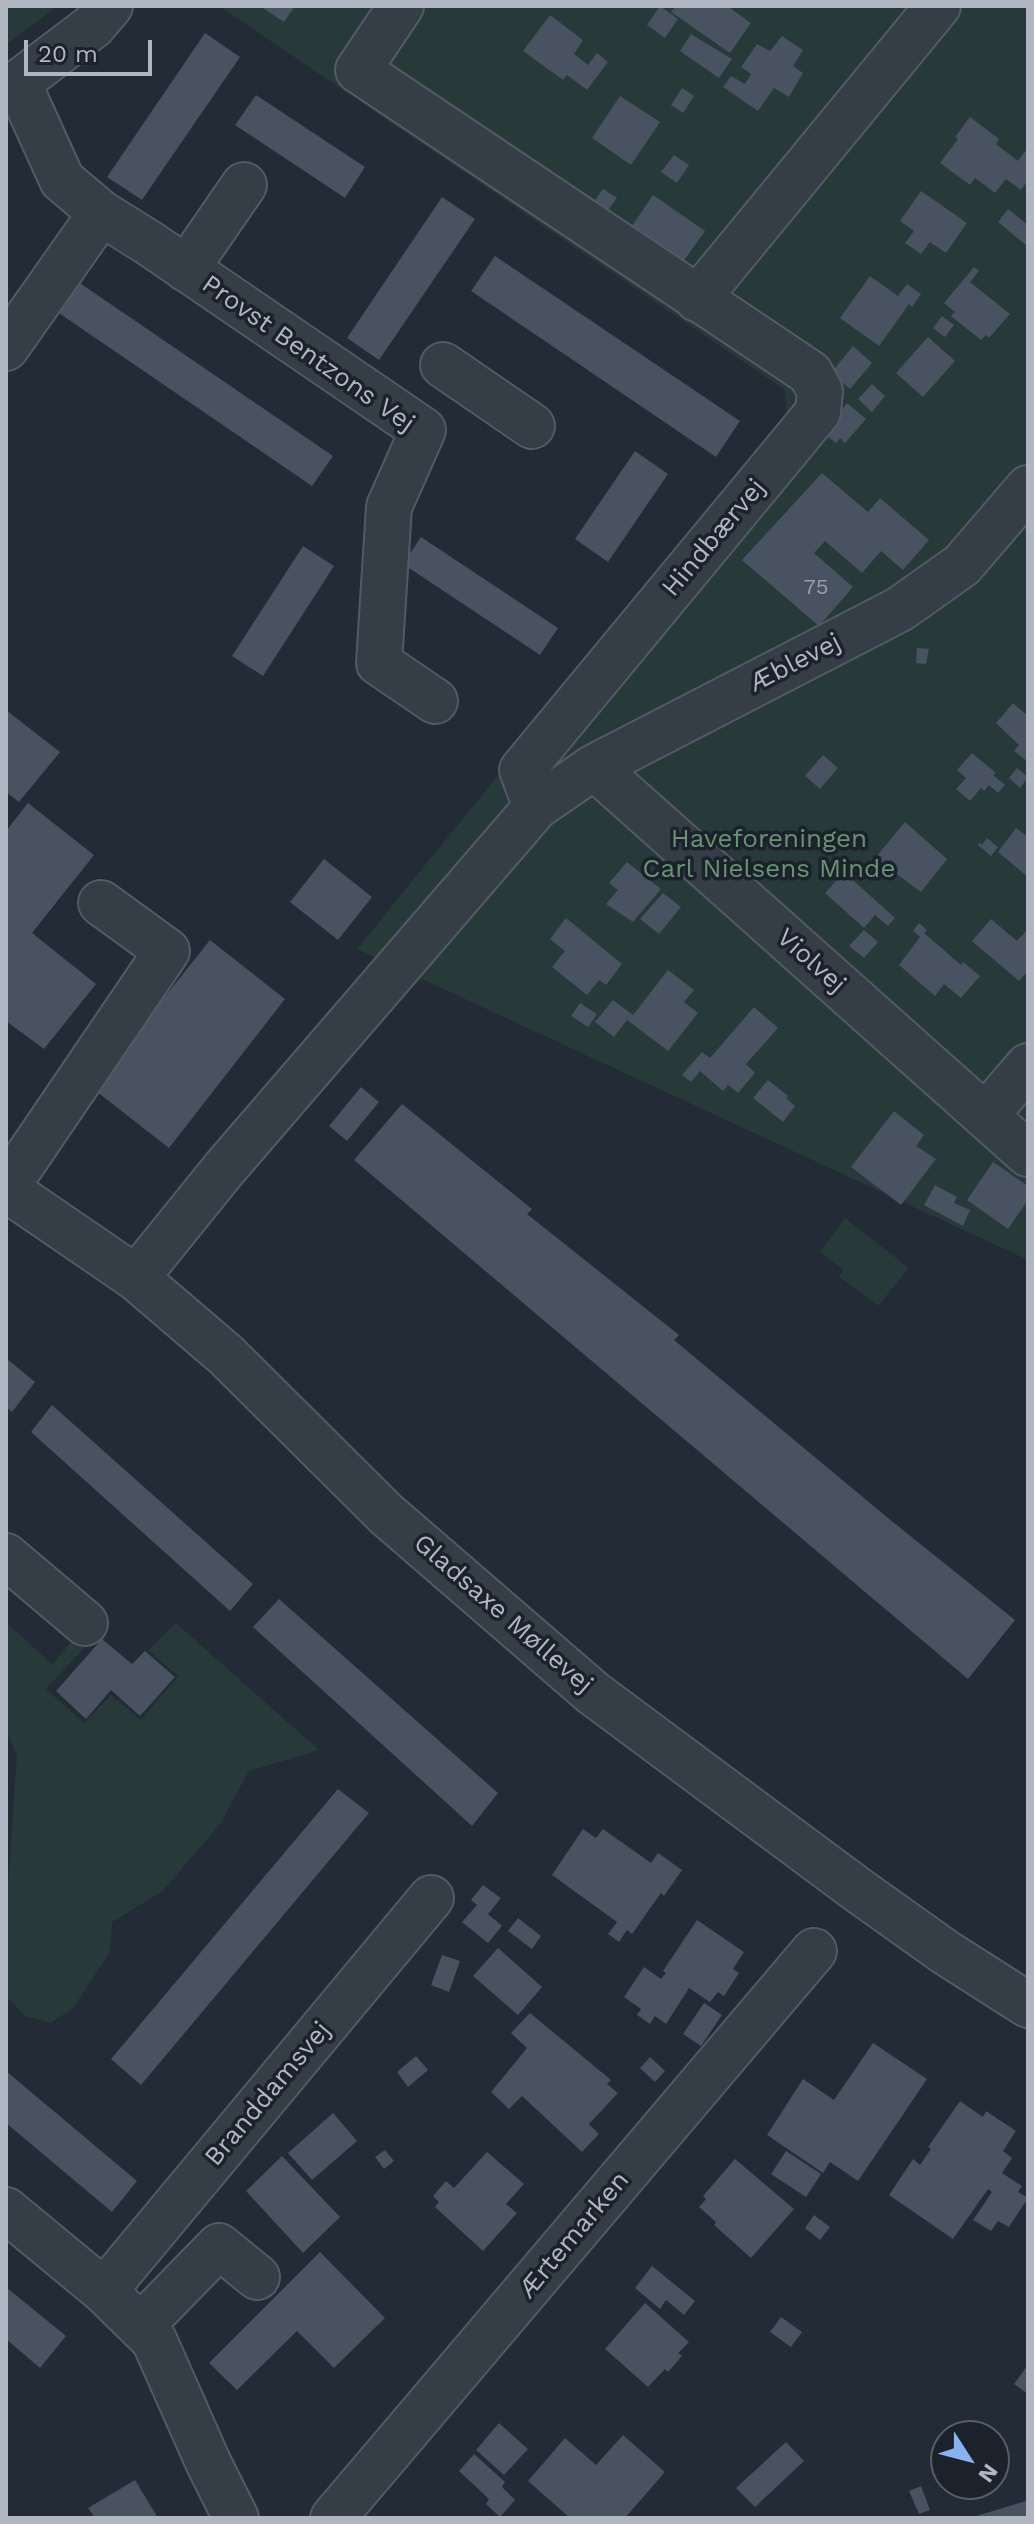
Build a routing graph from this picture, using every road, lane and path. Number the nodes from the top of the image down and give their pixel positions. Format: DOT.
graph roads {
  1 [pos="110,6"];
  2 [pos="401,6"];
  3 [pos="928,9"];
  4 [pos="12,89"];
  5 [pos="244,185"];
  6 [pos="101,213"];
  7 [pos="186,269"];
  8 [pos="697,299"];
  9 [pos="6,348"];
  10 [pos="532,426"];
  11 [pos="423,430"];
  12 [pos="1028,488"];
  13 [pos="435,701"];
  14 [pos="594,767"];
  15 [pos="536,807"];
  16 [pos="101,903"];
  17 [pos="1028,1066"];
  18 [pos="985,1116"];
  19 [pos="1028,1154"];
  20 [pos="6,1188"];
  21 [pos="136,1278"];
  22 [pos="6,1556"];
  23 [pos="85,1623"];
  24 [pos="431,1898"];
  25 [pos="814,1951"];
  26 [pos="1028,2005"];
  27 [pos="6,2210"];
  28 [pos="257,2277"];
  29 [pos="125,2310"];
  30 [pos="236,2518"];
  31 [pos="333,2518"];
  1 -- 4 [label="street, Provst Bentzons Vej"];
  2 -- 8 [label="street, Hindbærvej"];
  3 -- 8 [label="street"];
  4 -- 6 [label="street, Provst Bentzons Vej"];
  5 -- 7 [label="street"];
  6 -- 7 [label="street, Provst Bentzons Vej"];
  6 -- 9 [label="street"];
  7 -- 11 [label="street, Provst Bentzons Vej"];
  8 -- 15 [label="street, Hindbærvej"];
  10 -- 11 [label="street"];
  11 -- 13 [label="street, Provst Bentzons Vej"];
  12 -- 14 [label="street, Æblevej"];
  14 -- 15 [label="street, Æblevej"];
  14 -- 18 [label="street, Violvej"];
  15 -- 21 [label="street"];
  16 -- 20 [label="street"];
  17 -- 18 [label="street"];
  18 -- 19 [label="street, Violvej"];
  20 -- 21 [label="street, Gladsaxe Møllevej"];
  21 -- 26 [label="street, Gladsaxe Møllevej"];
  22 -- 23 [label="street"];
  24 -- 29 [label="street, Branddamsvej"];
  25 -- 31 [label="street, Ærtemarken"];
  27 -- 29 [label="street"];
  28 -- 29 [label="street"];
  29 -- 30 [label="street"];
}
